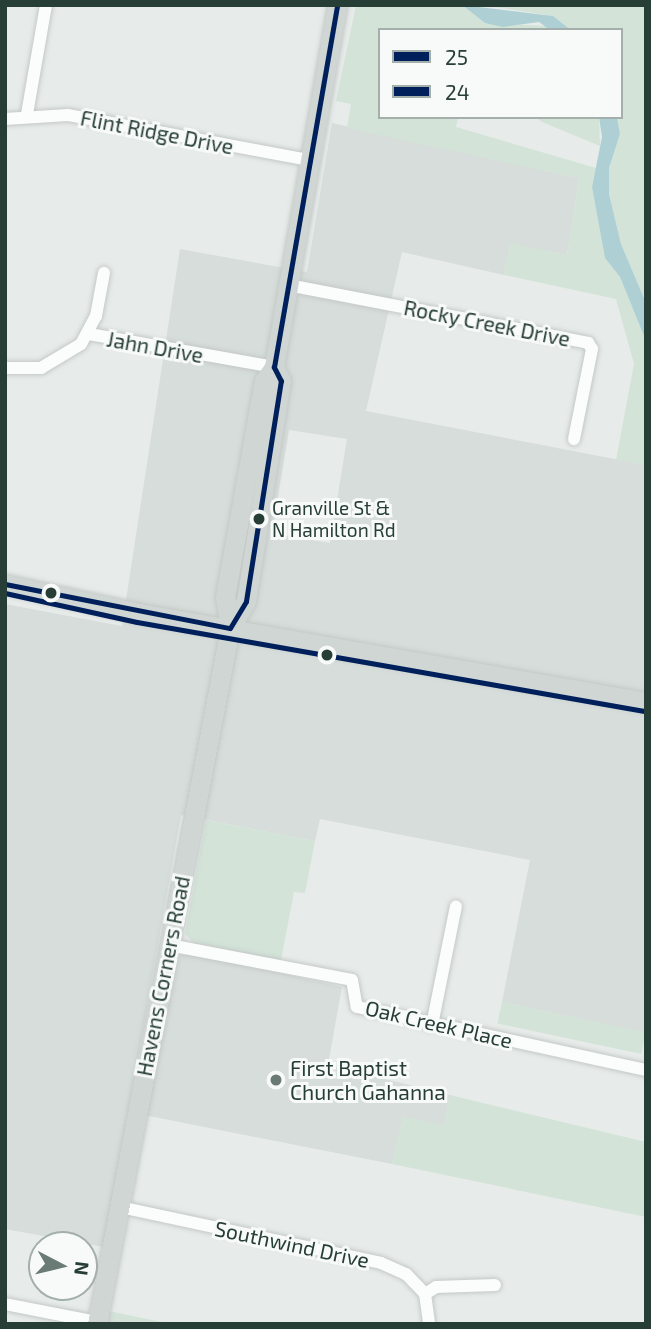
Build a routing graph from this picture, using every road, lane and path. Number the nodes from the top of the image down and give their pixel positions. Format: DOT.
graph roads {
  1 [pos="46,5"];
  2 [pos="337,5"];
  3 [pos="27,114"];
  4 [pos="5,118"];
  5 [pos="309,160"];
  6 [pos="104,273"];
  7 [pos="288,285"];
  8 [pos="89,334"];
  9 [pos="274,367"];
  10 [pos="5,368"];
  11 [pos="574,439"];
  12 [pos="5,584"];
  13 [pos="230,628"];
  14 [pos="646,702"];
  15 [pos="456,906"];
  16 [pos="169,945"];
  17 [pos="432,1025"];
  18 [pos="646,1070"];
  19 [pos="120,1207"];
  20 [pos="495,1285"];
  21 [pos="425,1294"];
  22 [pos="5,1304"];
  23 [pos="97,1323"];
  24 [pos="429,1324"];
  1 -- 3 [label="street"];
  2 -- 5 [label="main road, Havens Corners Road"];
  3 -- 4 [label="street, Flint Ridge Drive"];
  3 -- 5 [label="street, Flint Ridge Drive"];
  5 -- 7 [label="main road, Havens Corners Road"];
  6 -- 8 [label="street"];
  7 -- 9 [label="main road, Havens Corners Road"];
  7 -- 11 [label="street, Rocky Creek Drive"];
  8 -- 9 [label="street, Jahn Drive"];
  8 -- 10 [label="street, Jahn Drive"];
  9 -- 13 [label="main road, Havens Corners Road"];
  12 -- 13 [label="main road"];
  13 -- 14 [label="main road"];
  13 -- 16 [label="main road, Havens Corners Road"];
  15 -- 17 [label="street"];
  16 -- 17 [label="street, Oak Creek Place"];
  16 -- 19 [label="main road, Havens Corners Road"];
  17 -- 18 [label="street, Oak Creek Place"];
  19 -- 21 [label="street, Southwind Drive"];
  19 -- 23 [label="main road, Havens Corners Road"];
  20 -- 21 [label="street"];
  21 -- 24 [label="street"];
  22 -- 23 [label="street"];
}
